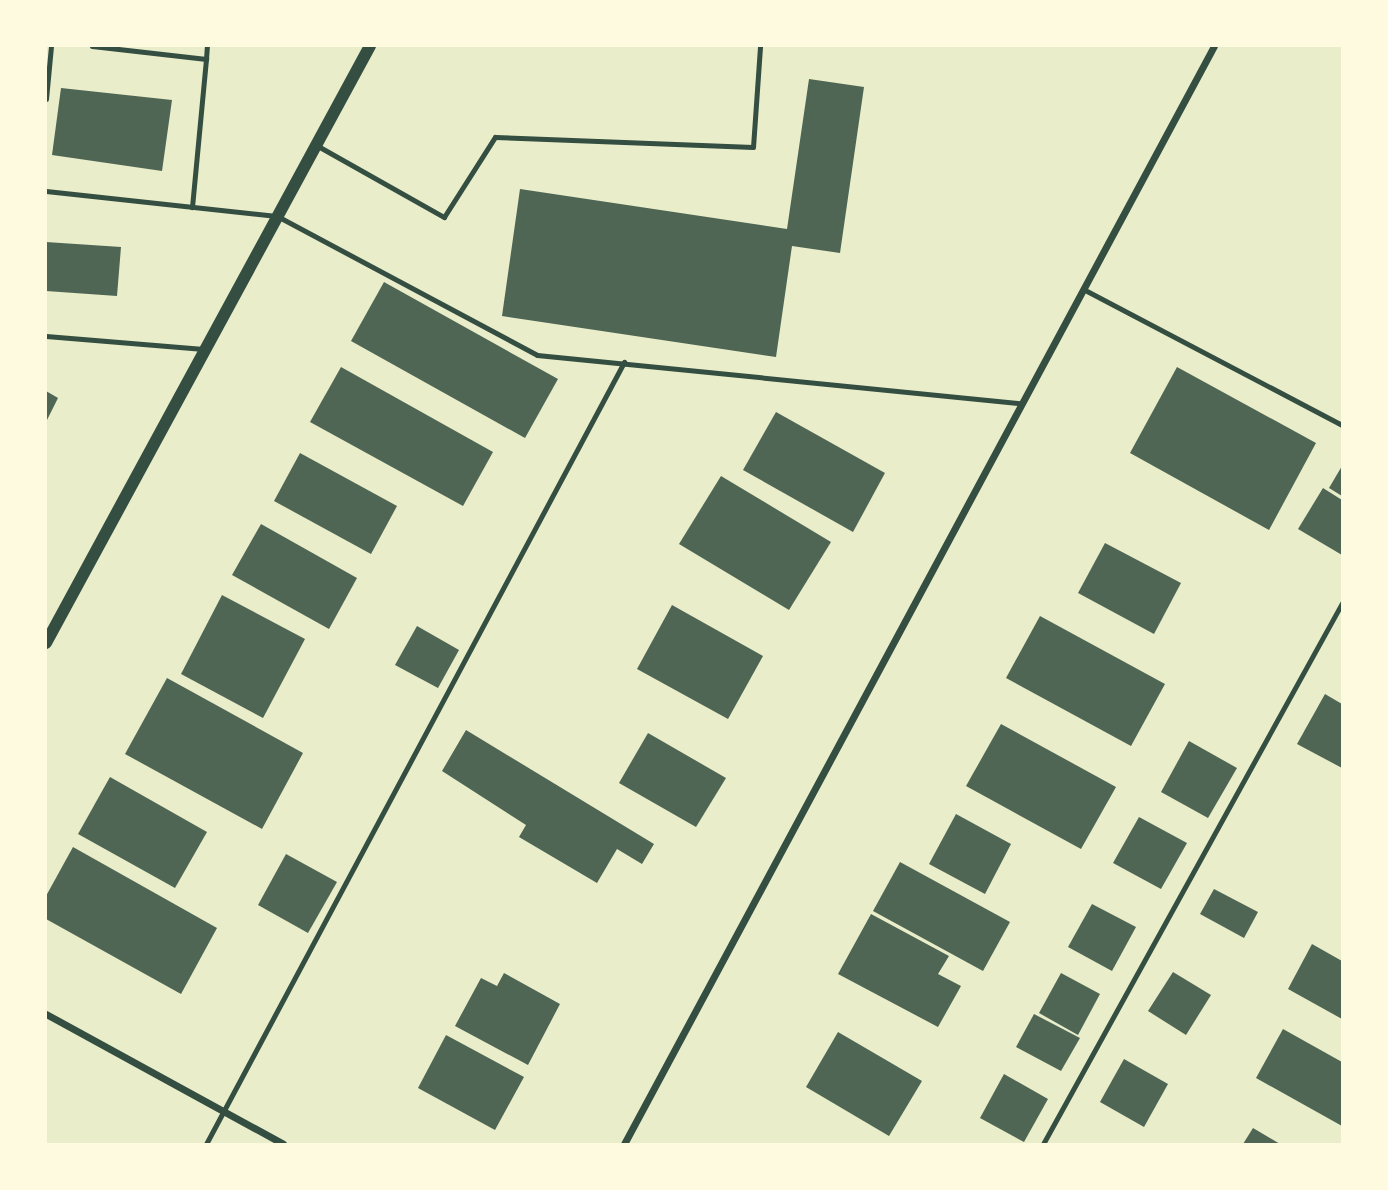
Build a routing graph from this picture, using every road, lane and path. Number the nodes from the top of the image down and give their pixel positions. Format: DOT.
graph roads {
  1 [pos="51,46"];
  2 [pos="92,46"];
  3 [pos="207,46"];
  4 [pos="370,46"];
  5 [pos="760,46"];
  6 [pos="1214,46"];
  7 [pos="206,59"];
  8 [pos="46,99"];
  9 [pos="316,145"];
  10 [pos="46,191"];
  11 [pos="192,207"];
  12 [pos="277,216"];
  13 [pos="1083,289"];
  14 [pos="46,336"];
  15 [pos="205,349"];
  16 [pos="624,362"];
  17 [pos="1022,403"];
  18 [pos="1342,425"];
  19 [pos="1342,603"];
  20 [pos="46,643"];
  21 [pos="46,1014"];
  22 [pos="223,1112"];
  23 [pos="206,1144"];
  24 [pos="283,1144"];
  25 [pos="624,1144"];
  26 [pos="1043,1144"];
  1 -- 8 [label="lane"];
  2 -- 7 [label="lane"];
  3 -- 7 [label="lane"];
  4 -- 9 [label="street"];
  5 -- 9 [label="lane"];
  6 -- 13 [label="street"];
  7 -- 11 [label="lane"];
  9 -- 12 [label="street"];
  10 -- 11 [label="lane"];
  11 -- 12 [label="lane"];
  12 -- 15 [label="street"];
  12 -- 16 [label="lane"];
  13 -- 17 [label="street"];
  13 -- 18 [label="lane"];
  14 -- 15 [label="lane"];
  15 -- 20 [label="street"];
  16 -- 17 [label="lane"];
  16 -- 22 [label="lane"];
  17 -- 25 [label="street"];
  19 -- 26 [label="lane"];
  21 -- 22 [label="street"];
  22 -- 23 [label="lane"];
  22 -- 24 [label="street"];
}
